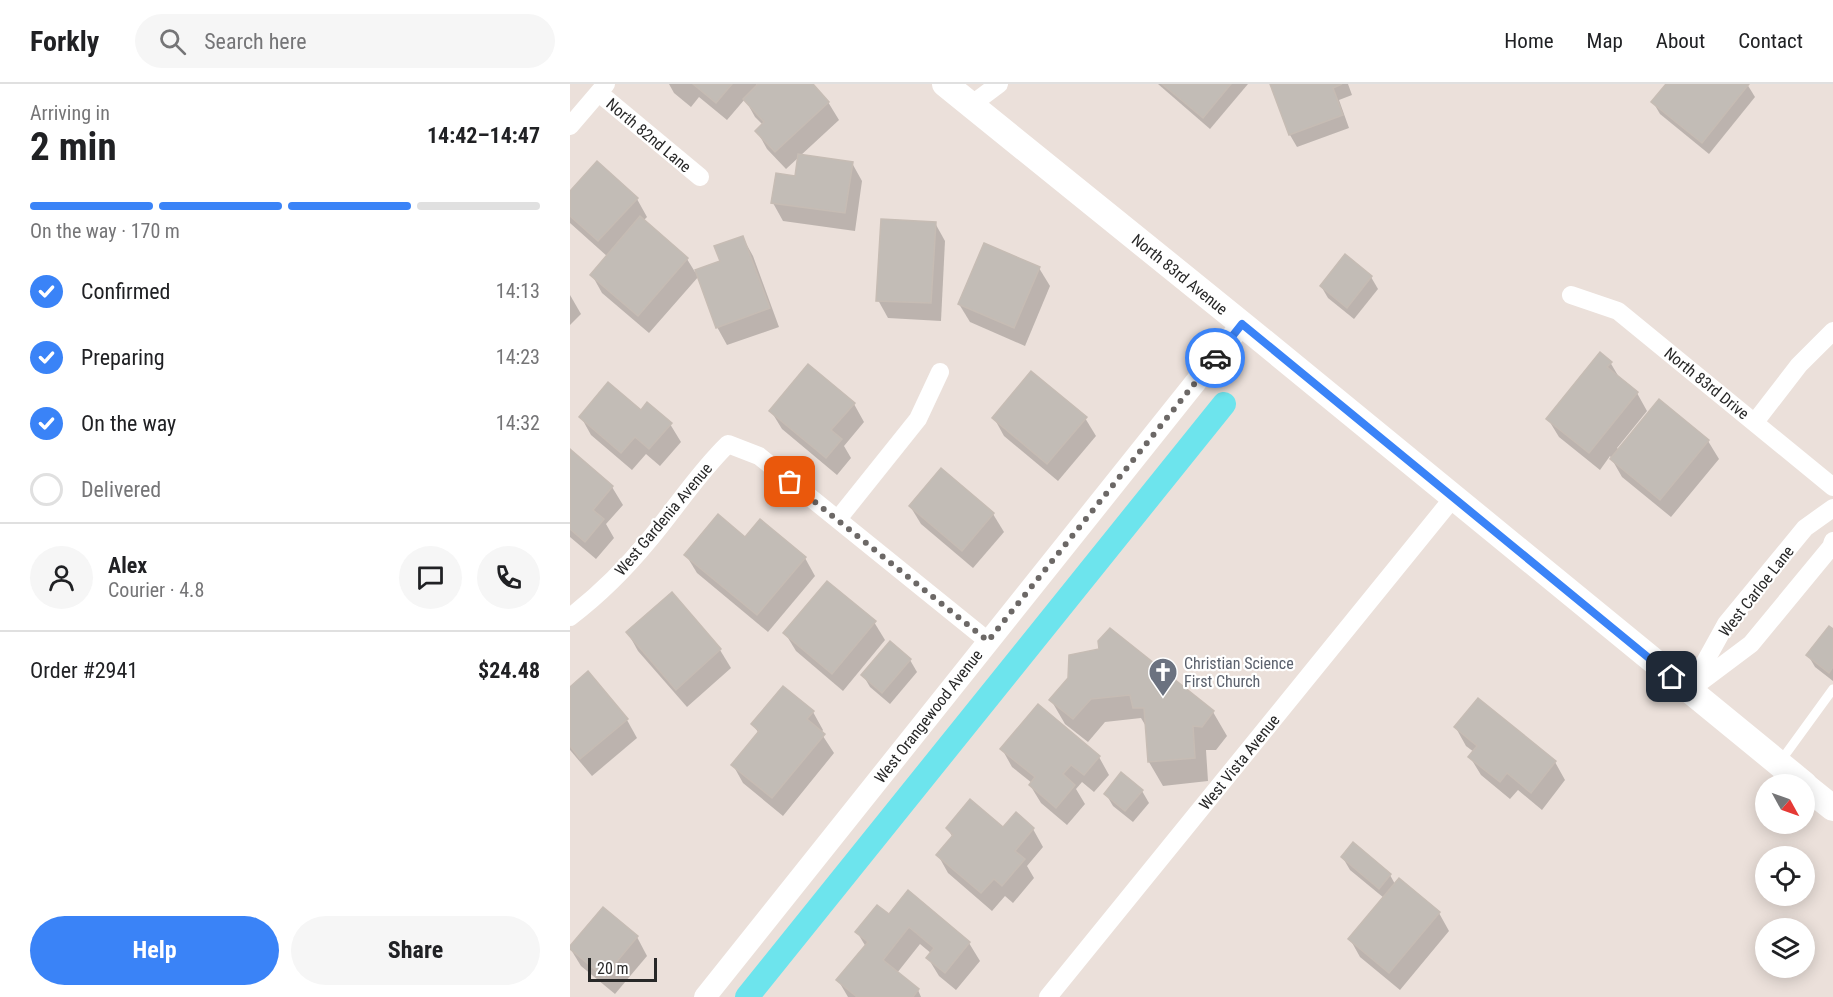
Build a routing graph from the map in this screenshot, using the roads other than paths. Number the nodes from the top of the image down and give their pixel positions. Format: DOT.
graph roads {
  1 [pos="945,84"];
  2 [pos="999,84"];
  3 [pos="602,88"];
  4 [pos="975,94"];
  5 [pos="570,126"];
  6 [pos="700,177"];
  7 [pos="1571,296"];
  8 [pos="1242,324"];
  9 [pos="1833,331"];
  10 [pos="940,372"];
  11 [pos="1755,422"];
  12 [pos="1833,487"];
  13 [pos="1453,498"];
  14 [pos="1833,507"];
  15 [pos="838,519"];
  16 [pos="1833,542"];
  17 [pos="1789,548"];
  18 [pos="1814,568"];
  19 [pos="570,617"];
  20 [pos="988,641"];
  21 [pos="1833,688"];
  22 [pos="1689,691"];
  23 [pos="1778,764"];
  24 [pos="1790,774"];
  25 [pos="1815,794"];
  26 [pos="1833,808"];
  27 [pos="705,997"];
  28 [pos="1048,997"];
  1 -- 4 [label="main road, North 83rd Avenue"];
  2 -- 4 [label="street"];
  3 -- 5 [label="street"];
  3 -- 6 [label="street, North 82nd Lane"];
  4 -- 8 [label="main road, North 83rd Avenue"];
  7 -- 11 [label="street, North 83rd Drive"];
  8 -- 13 [label="main road, North 83rd Avenue"];
  8 -- 20 [label="street, West Orangewood Avenue"];
  9 -- 11 [label="street"];
  10 -- 15 [label="street"];
  11 -- 12 [label="street, North 83rd Drive"];
  13 -- 22 [label="main road, North 83rd Avenue"];
  13 -- 28 [label="street, West Vista Avenue"];
  14 -- 17 [label="street, West Carloe Lane"];
  15 -- 19 [label="street, West Gardenia Avenue"];
  15 -- 20 [label="street"];
  16 -- 18 [label="street, West Carloe Lane"];
  17 -- 18 [label="street"];
  17 -- 22 [label="street, West Carloe Lane"];
  18 -- 22 [label="street, West Carloe Lane"];
  20 -- 27 [label="street, West Orangewood Avenue"];
  21 -- 23 [label="lane"];
  22 -- 23 [label="main road, North 83rd Avenue"];
  23 -- 24 [label="main road, North 83rd Avenue"];
  25 -- 26 [label="main road, North 83rd Avenue"];
}
